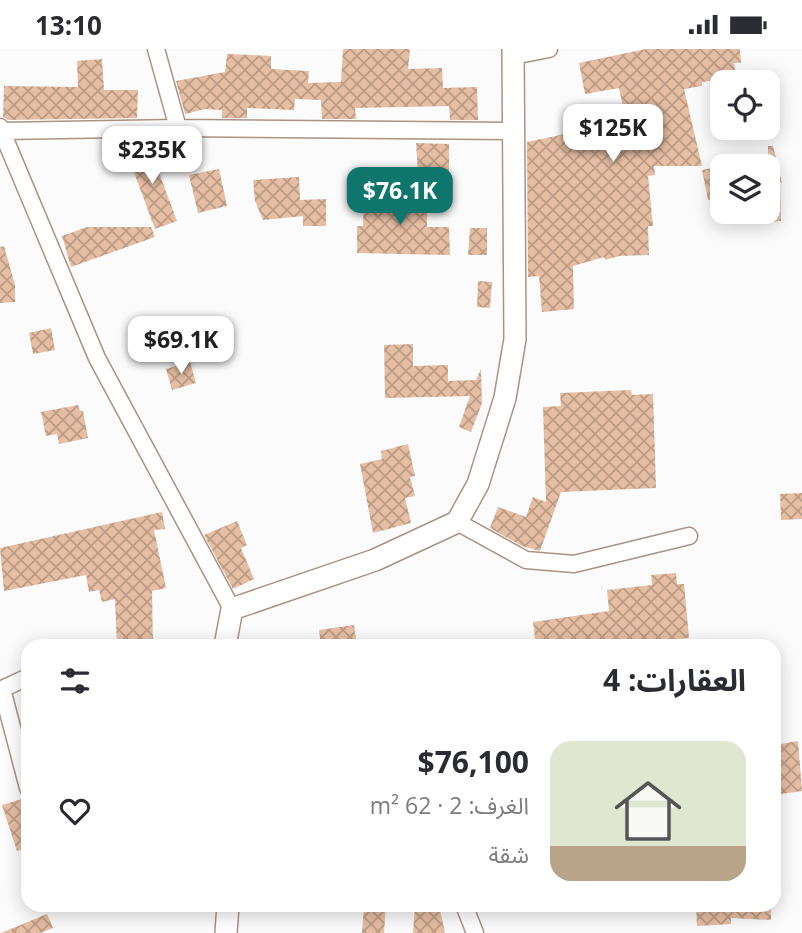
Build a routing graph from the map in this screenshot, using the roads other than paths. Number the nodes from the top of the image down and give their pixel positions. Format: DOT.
graph roads {
  1 [pos="156,49"];
  2 [pos="549,49"];
  3 [pos="513,52"];
  4 [pos="178,128"];
  5 [pos="514,131"];
  6 [pos="2,135"];
  7 [pos="457,522"];
  8 [pos="689,536"];
  9 [pos="232,608"];
  10 [pos="226,639"];
  11 [pos="21,680"];
  12 [pos="1,689"];
  13 [pos="21,762"];
  14 [pos="228,912"];
  15 [pos="467,912"];
  16 [pos="226,933"];
  17 [pos="475,933"];
  1 -- 4 [label="street"];
  2 -- 3 [label="street"];
  3 -- 5 [label="street"];
  4 -- 5 [label="street"];
  4 -- 6 [label="street"];
  5 -- 7 [label="street"];
  6 -- 9 [label="street"];
  7 -- 8 [label="street"];
  7 -- 9 [label="street"];
  9 -- 10 [label="street"];
  11 -- 12 [label="street"];
  12 -- 13 [label="street"];
  14 -- 16 [label="street"];
  15 -- 17 [label="street"];
}
